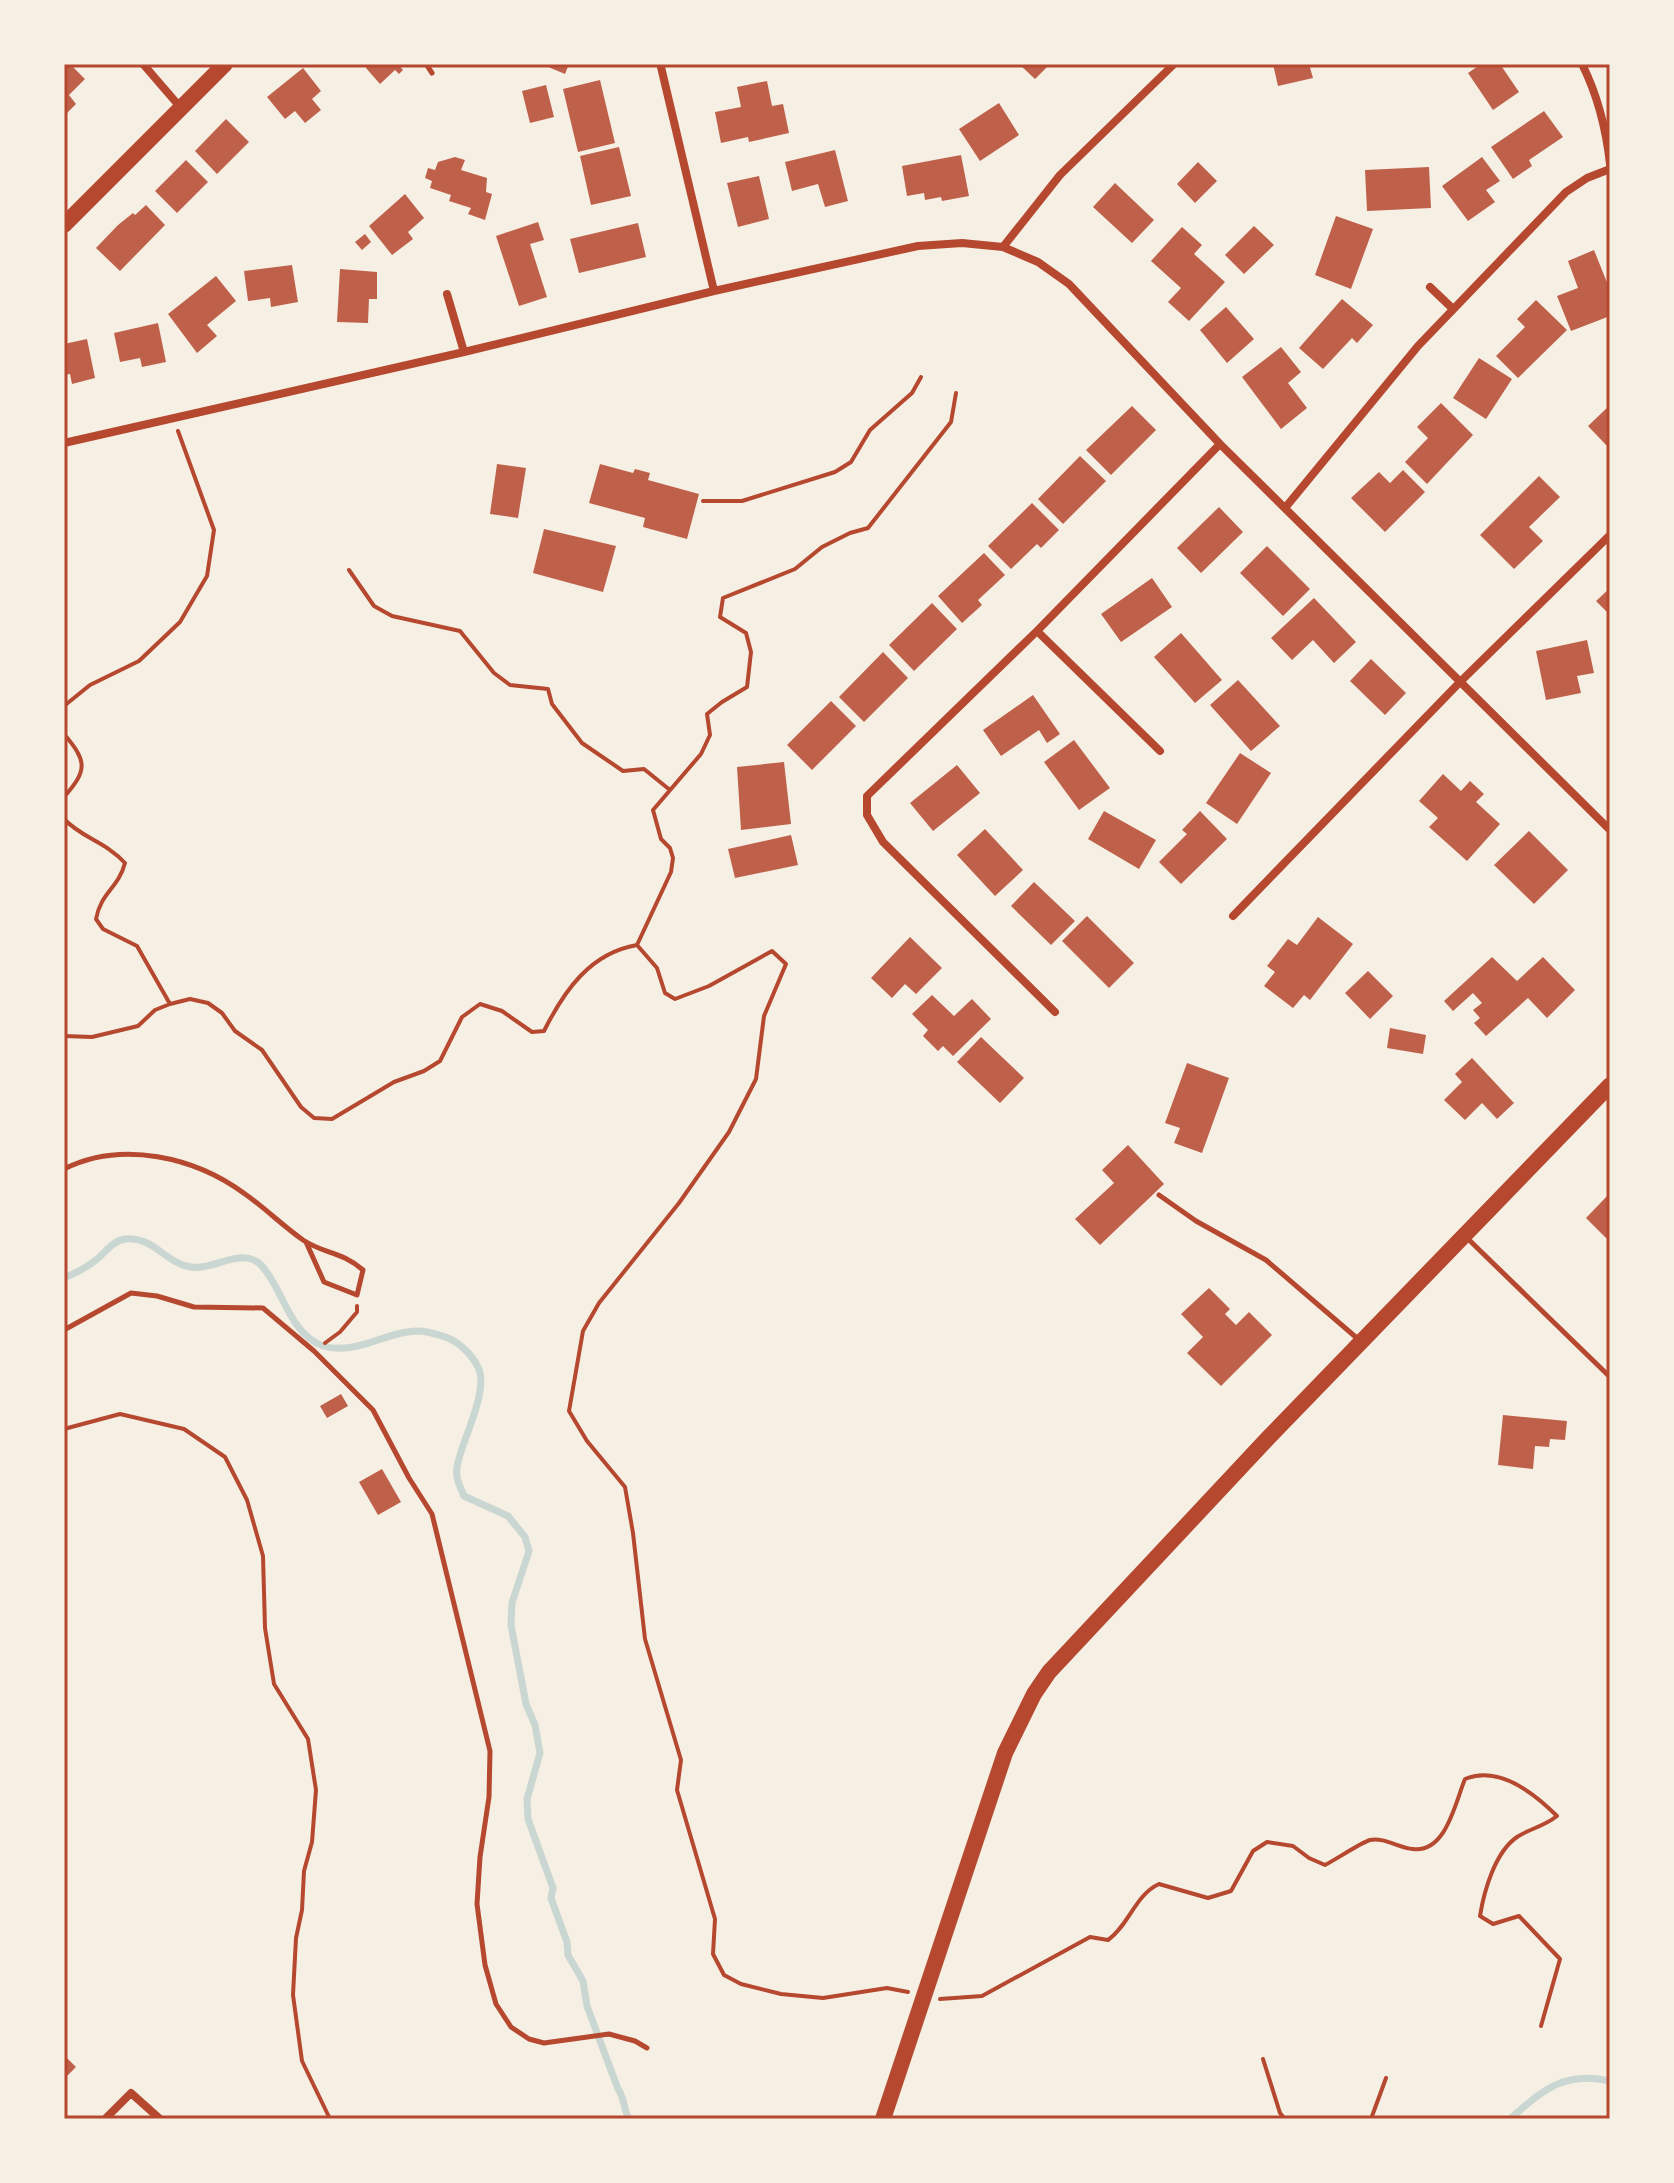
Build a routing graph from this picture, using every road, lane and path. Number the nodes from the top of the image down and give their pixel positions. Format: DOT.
graph roads {
  1 [pos="143,64"];
  2 [pos="225,64"];
  3 [pos="426,64"];
  4 [pos="1174,64"];
  5 [pos="1582,64"];
  6 [pos="661,67"];
  7 [pos="432,73"];
  8 [pos="181,108"];
  9 [pos="1610,166"];
  10 [pos="64,225"];
  11 [pos="1003,247"];
  12 [pos="1430,287"];
  13 [pos="714,291"];
  14 [pos="447,294"];
  15 [pos="1452,308"];
  16 [pos="464,352"];
  17 [pos="921,377"];
  18 [pos="956,393"];
  19 [pos="174,418"];
  20 [pos="64,443"];
  21 [pos="1220,444"];
  22 [pos="703,501"];
  23 [pos="1285,508"];
  24 [pos="1610,535"];
  25 [pos="349,570"];
  26 [pos="1037,631"];
  27 [pos="1460,682"];
  28 [pos="64,706"];
  29 [pos="64,734"];
  30 [pos="1160,751"];
  31 [pos="670,790"];
  32 [pos="64,797"];
  33 [pos="64,819"];
  34 [pos="1610,830"];
  35 [pos="1233,916"];
  36 [pos="637,945"];
  37 [pos="170,1004"];
  38 [pos="1055,1012"];
  39 [pos="64,1036"];
  40 [pos="1610,1085"];
  41 [pos="64,1169"];
  42 [pos="1159,1195"];
  43 [pos="1464,1235"];
  44 [pos="306,1242"];
  45 [pos="357,1295"];
  46 [pos="64,1330"];
  47 [pos="1362,1342"];
  48 [pos="314,1351"];
  49 [pos="1610,1377"];
  50 [pos="64,1429"];
  51 [pos="914,1993"];
  52 [pos="927,1996"];
  53 [pos="1541,2026"];
  54 [pos="647,2048"];
  55 [pos="1263,2059"];
  56 [pos="1386,2078"];
  57 [pos="105,2119"];
  58 [pos="160,2119"];
  59 [pos="330,2119"];
  60 [pos="883,2119"];
  61 [pos="1285,2119"];
  62 [pos="1371,2119"];
  1 -- 8 [label="street"];
  2 -- 8 [label="main road"];
  3 -- 7 [label="lane"];
  4 -- 11 [label="street"];
  5 -- 9 [label="street"];
  6 -- 13 [label="street"];
  8 -- 10 [label="main road"];
  9 -- 15 [label="street"];
  11 -- 13 [label="street"];
  11 -- 21 [label="street"];
  12 -- 15 [label="street"];
  13 -- 16 [label="street"];
  14 -- 16 [label="street"];
  15 -- 23 [label="street"];
  16 -- 19 [label="street"];
  17 -- 22 [label="path"];
  18 -- 31 [label="path"];
  19 -- 20 [label="street"];
  19 -- 28 [label="path"];
  21 -- 23 [label="street"];
  21 -- 26 [label="street"];
  23 -- 27 [label="street"];
  24 -- 27 [label="street"];
  25 -- 31 [label="path"];
  26 -- 30 [label="street"];
  26 -- 38 [label="street"];
  27 -- 34 [label="street"];
  27 -- 35 [label="street"];
  29 -- 32 [label="path"];
  31 -- 36 [label="path"];
  33 -- 37 [label="path"];
  36 -- 37 [label="path"];
  36 -- 51 [label="path"];
  37 -- 39 [label="path"];
  40 -- 43 [label="main road"];
  41 -- 44 [label="lane"];
  42 -- 47 [label="lane"];
  43 -- 47 [label="main road"];
  43 -- 49 [label="lane"];
  44 -- 45 [label="lane"];
  44 -- 45 [label="lane"];
  45 -- 48 [label="path"];
  46 -- 48 [label="lane"];
  47 -- 60 [label="main road"];
  48 -- 54 [label="lane"];
  50 -- 59 [label="path"];
  52 -- 53 [label="path"];
  55 -- 61 [label="path"];
  56 -- 62 [label="path"];
  57 -- 58 [label="street"];
}
